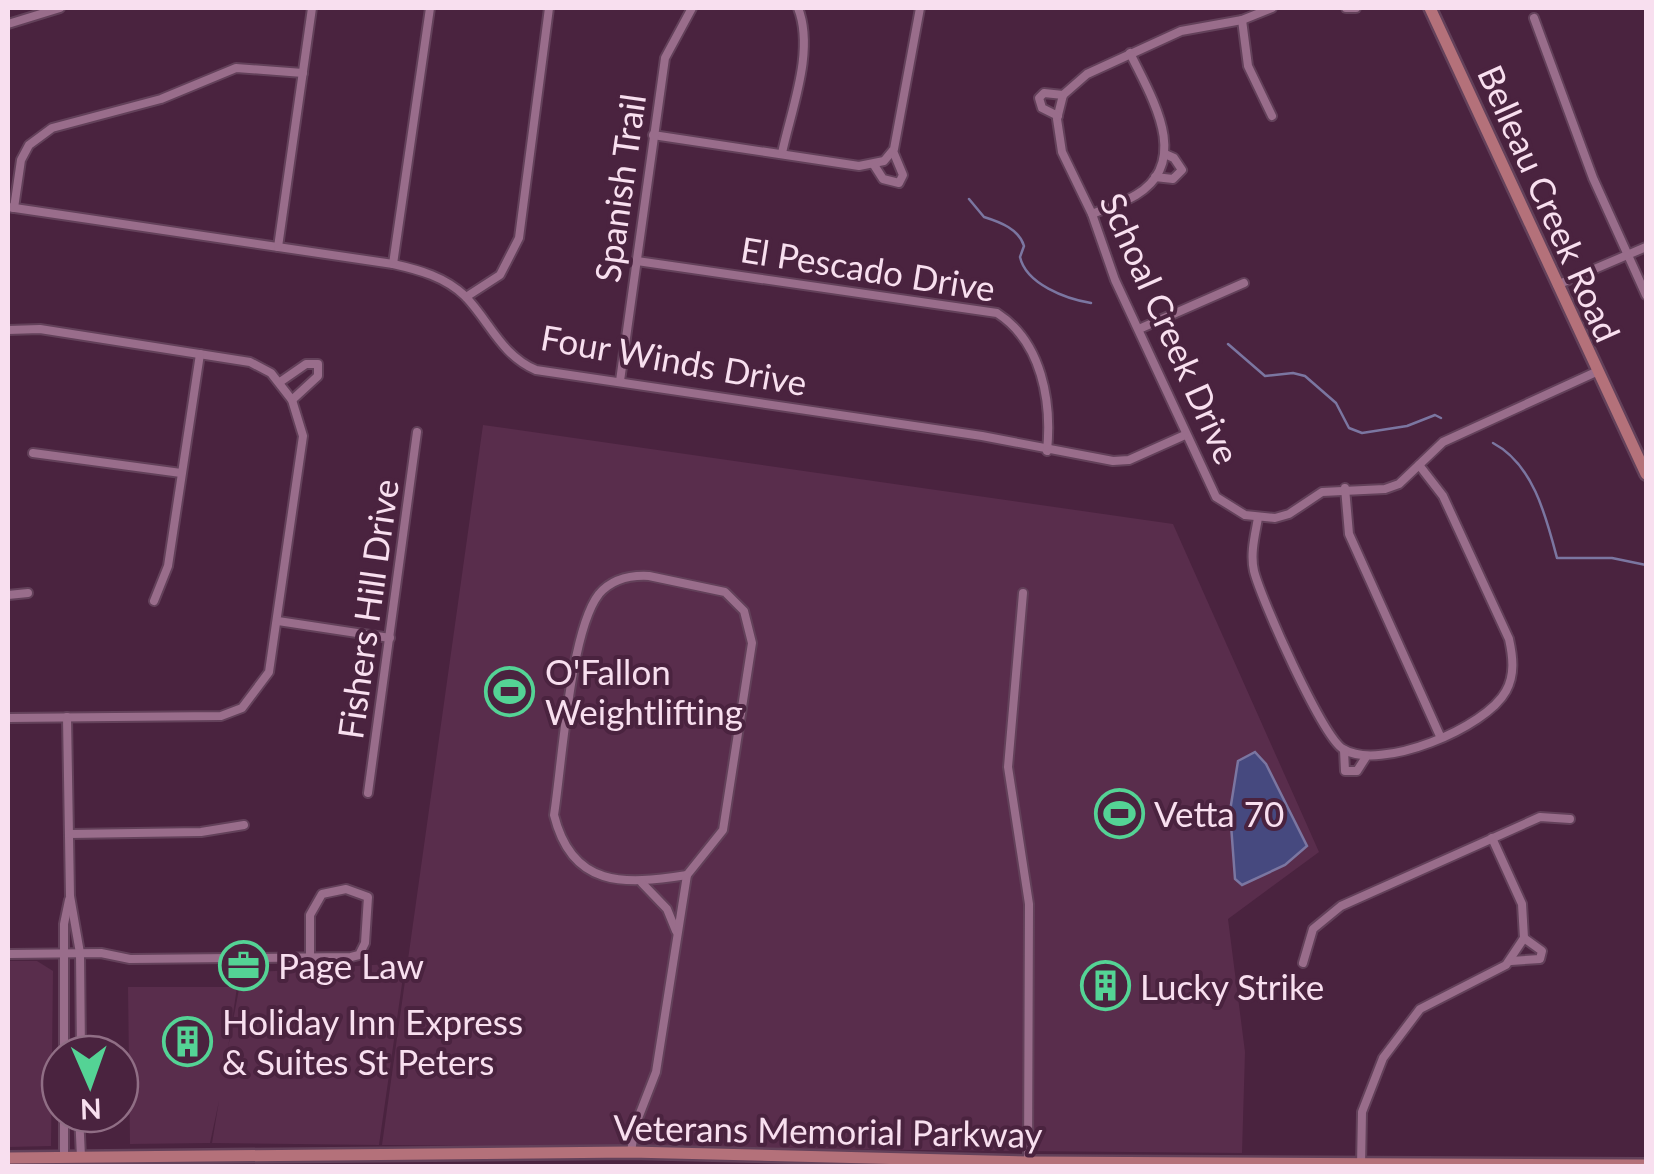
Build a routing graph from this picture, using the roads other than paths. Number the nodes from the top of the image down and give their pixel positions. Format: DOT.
graph roads {
  1 [pos="60,8"];
  2 [pos="312,8"];
  3 [pos="430,8"];
  4 [pos="549,8"];
  5 [pos="692,8"];
  6 [pos="798,8"];
  7 [pos="920,8"];
  8 [pos="1272,8"];
  9 [pos="1346,8"];
  10 [pos="1356,8"];
  11 [pos="1430,8"];
  12 [pos="1534,18"];
  13 [pos="1242,20"];
  14 [pos="8,24"];
  15 [pos="1130,53"];
  16 [pos="303,72"];
  17 [pos="1063,95"];
  18 [pos="1058,116"];
  19 [pos="1272,116"];
  20 [pos="652,135"];
  21 [pos="893,151"];
  22 [pos="782,153"];
  23 [pos="1164,154"];
  24 [pos="874,165"];
  25 [pos="1154,177"];
  26 [pos="11,208"];
  27 [pos="1092,214"];
  28 [pos="278,247"];
  29 [pos="1646,247"];
  30 [pos="1628,255"];
  31 [pos="637,261"];
  32 [pos="394,264"];
  33 [pos="1244,283"];
  34 [pos="1557,285"];
  35 [pos="1646,295"];
  36 [pos="466,297"];
  37 [pos="8,330"];
  38 [pos="1139,330"];
  39 [pos="200,354"];
  40 [pos="1596,372"];
  41 [pos="280,382"];
  42 [pos="620,382"];
  43 [pos="292,400"];
  44 [pos="417,432"];
  45 [pos="1185,435"];
  46 [pos="1047,451"];
  47 [pos="33,453"];
  48 [pos="1418,465"];
  49 [pos="181,472"];
  50 [pos="1646,474"];
  51 [pos="1345,488"];
  52 [pos="1258,518"];
  53 [pos="28,593"];
  54 [pos="1023,593"];
  55 [pos="8,595"];
  56 [pos="154,600"];
  57 [pos="278,622"];
  58 [pos="390,638"];
  59 [pos="8,718"];
  60 [pos="66,718"];
  61 [pos="1440,736"];
  62 [pos="1344,750"];
  63 [pos="1366,757"];
  64 [pos="368,793"];
  65 [pos="1570,818"];
  66 [pos="244,825"];
  67 [pos="69,834"];
  68 [pos="1492,838"];
  69 [pos="687,875"];
  70 [pos="642,882"];
  71 [pos="70,896"];
  72 [pos="677,933"];
  73 [pos="1524,938"];
  74 [pos="80,953"];
  75 [pos="8,954"];
  76 [pos="40,954"];
  77 [pos="63,954"];
  78 [pos="310,957"];
  79 [pos="1511,960"];
  80 [pos="1303,964"];
  81 [pos="64,972"];
  82 [pos="64,1034"];
  83 [pos="81,1034"];
  84 [pos="64,1134"];
  85 [pos="81,1134"];
  86 [pos="631,1152"];
  87 [pos="64,1157"];
  88 [pos="82,1157"];
  89 [pos="8,1158"];
  90 [pos="1028,1162"];
  91 [pos="1646,1165"];
  92 [pos="1361,1166"];
  1 -- 14 [label="street"];
  2 -- 16 [label="street"];
  3 -- 32 [label="street"];
  4 -- 36 [label="street"];
  5 -- 20 [label="street, Spanish Trail"];
  6 -- 22 [label="street"];
  7 -- 21 [label="street"];
  8 -- 13 [label="street, Schoal Creek Drive"];
  9 -- 10 [label="street"];
  11 -- 34 [label="street, Belleau Creek Road"];
  12 -- 30 [label="street"];
  13 -- 15 [label="street, Schoal Creek Drive"];
  13 -- 19 [label="street"];
  15 -- 17 [label="street, Schoal Creek Drive"];
  15 -- 23 [label="street"];
  16 -- 26 [label="street"];
  16 -- 28 [label="street"];
  17 -- 18 [label="street, Schoal Creek Drive"];
  17 -- 18 [label="street, Schoal Creek Drive"];
  18 -- 27 [label="street, Schoal Creek Drive"];
  20 -- 22 [label="street"];
  20 -- 31 [label="street, Spanish Trail"];
  21 -- 24 [label="street"];
  21 -- 24 [label="street"];
  22 -- 24 [label="street"];
  23 -- 25 [label="street"];
  23 -- 25 [label="street"];
  25 -- 27 [label="street"];
  26 -- 28 [label="street, Four Winds Drive"];
  27 -- 38 [label="street, Schoal Creek Drive"];
  28 -- 32 [label="street, Four Winds Drive"];
  29 -- 30 [label="street"];
  30 -- 34 [label="street"];
  30 -- 35 [label="street"];
  31 -- 42 [label="street, Spanish Trail"];
  31 -- 46 [label="street, El Pescado Drive"];
  32 -- 36 [label="street, Four Winds Drive"];
  33 -- 38 [label="street"];
  34 -- 40 [label="street, Belleau Creek Road"];
  36 -- 42 [label="street, Four Winds Drive"];
  37 -- 39 [label="street"];
  38 -- 45 [label="street, Schoal Creek Drive"];
  39 -- 41 [label="street"];
  39 -- 49 [label="street"];
  40 -- 48 [label="street"];
  40 -- 50 [label="street, Belleau Creek Road"];
  41 -- 43 [label="street"];
  41 -- 43 [label="street"];
  42 -- 46 [label="street, Four Winds Drive"];
  43 -- 57 [label="street"];
  44 -- 58 [label="street, Fishers Hill Drive"];
  45 -- 46 [label="street, Four Winds Drive"];
  45 -- 52 [label="street, Schoal Creek Drive"];
  47 -- 49 [label="street"];
  48 -- 51 [label="street"];
  48 -- 61 [label="street"];
  49 -- 56 [label="street"];
  51 -- 52 [label="street"];
  51 -- 61 [label="street"];
  52 -- 62 [label="street"];
  53 -- 55 [label="street"];
  54 -- 90 [label="street"];
  57 -- 58 [label="street"];
  57 -- 60 [label="street"];
  58 -- 64 [label="street, Fishers Hill Drive"];
  59 -- 60 [label="street"];
  60 -- 67 [label="street"];
  61 -- 63 [label="street"];
  62 -- 63 [label="street"];
  62 -- 63 [label="street"];
  65 -- 68 [label="street"];
  66 -- 67 [label="street"];
  67 -- 71 [label="street"];
  68 -- 73 [label="street"];
  68 -- 80 [label="street"];
  69 -- 70 [label="street"];
  69 -- 70 [label="street"];
  69 -- 72 [label="street"];
  70 -- 72 [label="street"];
  71 -- 74 [label="street"];
  71 -- 77 [label="street"];
  72 -- 86 [label="street"];
  73 -- 79 [label="street"];
  73 -- 79 [label="street"];
  74 -- 77 [label="street"];
  74 -- 78 [label="street"];
  74 -- 83 [label="street"];
  75 -- 76 [label="street"];
  76 -- 77 [label="street"];
  76 -- 81 [label="street"];
  77 -- 81 [label="street"];
  78 -- 78 [label="street"];
  79 -- 92 [label="street"];
  81 -- 82 [label="street"];
  84 -- 87 [label="street"];
  85 -- 88 [label="street"];
  86 -- 88 [label="street, Veterans Memorial Parkway"];
  86 -- 90 [label="street, Veterans Memorial Parkway"];
  87 -- 88 [label="street, Veterans Memorial Parkway"];
  87 -- 89 [label="street, Veterans Memorial Parkway"];
  90 -- 92 [label="street, Veterans Memorial Parkway"];
  91 -- 92 [label="street, Veterans Memorial Parkway"];
}
